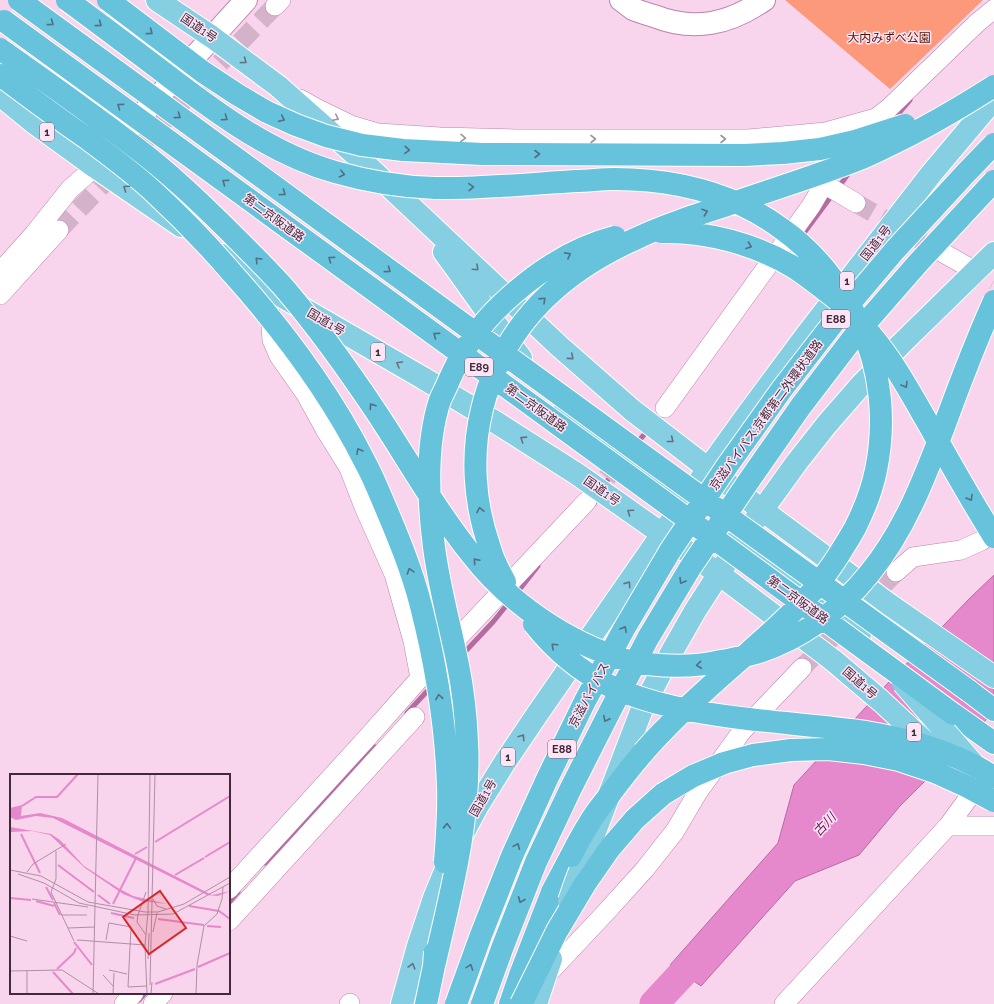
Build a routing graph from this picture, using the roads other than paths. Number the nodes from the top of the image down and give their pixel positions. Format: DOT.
graph roads {
  1 [pos="19,0"];
  2 [pos="67,0"];
  3 [pos="108,0"];
  4 [pos="157,0"];
  5 [pos="246,0"];
  6 [pos="621,0"];
  7 [pos="764,0"];
  8 [pos="994,9"];
  9 [pos="0,18"];
  10 [pos="212,38"];
  11 [pos="0,49"];
  12 [pos="0,75"];
  13 [pos="994,80"];
  14 [pos="278,86"];
  15 [pos="994,86"];
  16 [pos="0,95"];
  17 [pos="994,99"];
  18 [pos="0,103"];
  19 [pos="33,122"];
  20 [pos="826,132"];
  21 [pos="994,144"];
  22 [pos="95,167"];
  23 [pos="994,181"];
  24 [pos="824,184"];
  25 [pos="401,197"];
  26 [pos="856,203"];
  27 [pos="59,230"];
  28 [pos="931,246"];
  29 [pos="994,253"];
  30 [pos="968,267"];
  31 [pos="0,272"];
  32 [pos="269,288"];
  33 [pos="0,295"];
  34 [pos="994,301"];
  35 [pos="665,408"];
  36 [pos="708,469"];
  37 [pos="587,501"];
  38 [pos="692,505"];
  39 [pos="762,510"];
  40 [pos="994,532"];
  41 [pos="662,534"];
  42 [pos="994,537"];
  43 [pos="740,541"];
  44 [pos="896,572"];
  45 [pos="718,574"];
  46 [pos="802,668"];
  47 [pos="994,677"];
  48 [pos="420,678"];
  49 [pos="994,710"];
  50 [pos="415,717"];
  51 [pos="368,737"];
  52 [pos="994,743"];
  53 [pos="384,752"];
  54 [pos="994,772"];
  55 [pos="994,777"];
  56 [pos="994,787"];
  57 [pos="994,802"];
  58 [pos="948,826"];
  59 [pos="994,826"];
  60 [pos="230,888"];
  61 [pos="230,919"];
  62 [pos="434,966"];
  63 [pos="133,994"];
  64 [pos="162,994"];
  65 [pos="124,1004"];
  66 [pos="153,1004"];
  67 [pos="402,1004"];
  68 [pos="426,1004"];
  69 [pos="456,1004"];
  70 [pos="482,1004"];
  71 [pos="510,1004"];
  72 [pos="520,1004"];
  73 [pos="536,1004"];
  74 [pos="784,1004"];
  1 -- 49 [label="highway, 第二京阪道路 / E89, one-way, bridge"];
  2 -- 71 [label="highway, one-way, bridge"];
  3 -- 13 [label="highway, one-way, bridge"];
  4 -- 10 [label="highway, 国道1号"];
  5 -- 10 [label="street"];
  6 -- 7 [label="street"];
  8 -- 20 [label="street"];
  52 -- 9 [label="highway, 第二京阪道路 / E89, one-way, bridge"];
  10 -- 14 [label="highway, 国道1号, one-way"];
  10 -- 22 [label="street"];
  34 -- 11 [label="highway, one-way, bridge"];
  62 -- 12 [label="highway, one-way, bridge"];
  14 -- 20 [label="street, one-way"];
  14 -- 25 [label="highway, 国道1号"];
  55 -- 15 [label="highway, one-way, bridge"];
  16 -- 19 [label="highway, 国道1号 / 1"];
  17 -- 36 [label="highway, 国道1号 / 1"];
  18 -- 19 [label="highway"];
  19 -- 22 [label="highway, 国道1号 / 1"];
  20 -- 24 [label="street"];
  21 -- 38 [label="highway, 京滋バイパス;京都第二外環状道路 / E88, bridge"];
  22 -- 31 [label="street"];
  32 -- 22 [label="highway, 国道1号 / 1, one-way"];
  23 -- 70 [label="highway, 京滋バイパス;京都第二外環状道路 / E88, one-way, bridge"];
  24 -- 26 [label="street"];
  24 -- 35 [label="street"];
  25 -- 36 [label="highway, 国道1号, one-way"];
  25 -- 38 [label="highway"];
  27 -- 33 [label="street"];
  28 -- 30 [label="street"];
  29 -- 39 [label="highway"];
  41 -- 32 [label="highway, 国道1号 / 1, one-way"];
  32 -- 48 [label="street"];
  36 -- 38 [label="highway, 国道1号 / 1"];
  36 -- 39 [label="highway, 国道1号"];
  36 -- 43 [label="highway"];
  37 -- 48 [label="street"];
  38 -- 41 [label="highway, 国道1号 / 1"];
  38 -- 45 [label="highway"];
  69 -- 38 [label="highway, 京滋バイパス / E88, one-way, bridge"];
  39 -- 43 [label="highway"];
  39 -- 47 [label="highway, 国道1号"];
  40 -- 44 [label="street"];
  41 -- 45 [label="highway, 国道1号 / 1"];
  67 -- 41 [label="highway, 国道1号 / 1, one-way"];
  62 -- 42 [label="highway, one-way, bridge"];
  43 -- 45 [label="highway"];
  43 -- 56 [label="highway, bridge"];
  45 -- 57 [label="highway, 国道1号 / 1, bridge"];
  45 -- 73 [label="highway, bridge"];
  46 -- 72 [label="street"];
  48 -- 51 [label="street"];
  50 -- 53 [label="street"];
  51 -- 53 [label="street"];
  51 -- 60 [label="street"];
  53 -- 61 [label="street"];
  54 -- 58 [label="street"];
  57 -- 72 [label="highway, bridge"];
  58 -- 59 [label="street"];
  58 -- 74 [label="street"];
  62 -- 68 [label="highway, bridge"];
  63 -- 65 [label="street"];
  64 -- 66 [label="street"];
}
